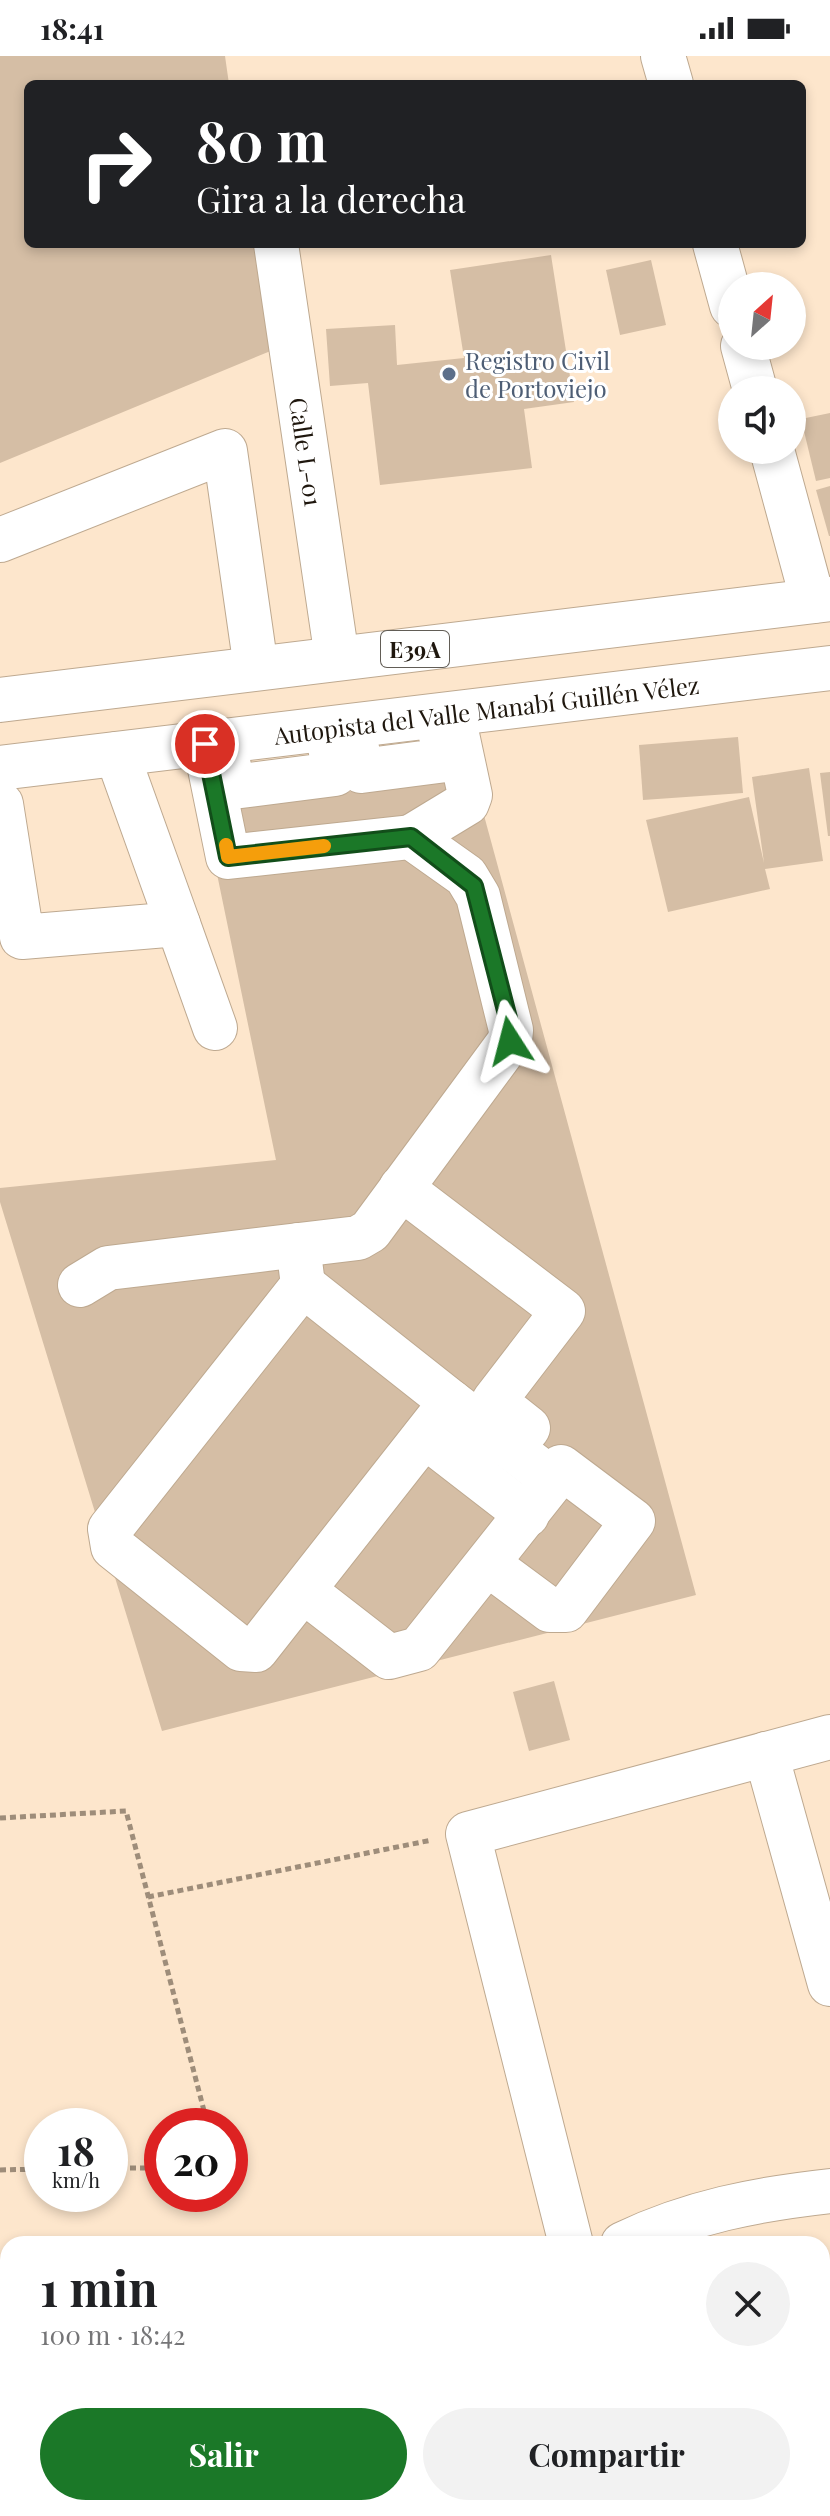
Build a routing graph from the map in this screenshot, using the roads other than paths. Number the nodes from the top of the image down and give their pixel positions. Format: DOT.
graph roads {
  1 [pos="663,56"];
  2 [pos="670,80"];
  3 [pos="277,248"];
  4 [pos="716,248"];
  5 [pos="723,272"];
  6 [pos="777,464"];
  7 [pos="0,540"];
  8 [pos="822,600"];
  9 [pos="337,658"];
  10 [pos="256,668"];
  11 [pos="830,668"];
  12 [pos="0,700"];
  13 [pos="444,715"];
  14 [pos="214,742"];
  15 [pos="117,754"];
  16 [pos="0,768"];
  17 [pos="1,804"];
  18 [pos="427,827"];
  19 [pos="178,924"];
  20 [pos="215,1028"];
  21 [pos="401,1188"];
  22 [pos="314,1257"];
  23 [pos="80,1285"];
  24 [pos="350,1321"];
  25 [pos="451,1402"];
  26 [pos="425,1436"];
  27 [pos="512,1448"];
  28 [pos="553,1480"];
  29 [pos="527,1515"];
  30 [pos="488,1564"];
  31 [pos="304,1591"];
  32 [pos="830,1737"];
  33 [pos="766,1754"];
  34 [pos="830,1984"];
  35 [pos="830,2191"];
  36 [pos="569,2236"];
  37 [pos="640,2236"];
  1 -- 2 [label="street"];
  3 -- 9 [label="street, Calle L-01"];
  4 -- 5 [label="street"];
  6 -- 8 [label="street"];
  7 -- 10 [label="street"];
  8 -- 9 [label="street, E39A"];
  9 -- 10 [label="street, E39A"];
  10 -- 12 [label="street, E39A"];
  11 -- 13 [label="street, Autopista del Valle Manabí Guillén Vélez"];
  13 -- 14 [label="street, Autopista del Valle Manabí Guillén Vélez"];
  13 -- 18 [label="street"];
  14 -- 15 [label="street, Autopista del Valle Manabí Guillén Vélez"];
  14 -- 18 [label="street"];
  15 -- 16 [label="street, Autopista del Valle Manabí Guillén Vélez"];
  15 -- 19 [label="street"];
  17 -- 19 [label="street"];
  18 -- 21 [label="street"];
  19 -- 20 [label="street"];
  21 -- 22 [label="street"];
  21 -- 27 [label="street"];
  22 -- 23 [label="street"];
  22 -- 24 [label="street"];
  22 -- 24 [label="street"];
  22 -- 31 [label="street"];
  24 -- 25 [label="street"];
  25 -- 26 [label="street"];
  25 -- 27 [label="street"];
  26 -- 29 [label="street"];
  26 -- 31 [label="street"];
  27 -- 28 [label="street"];
  28 -- 29 [label="street"];
  28 -- 30 [label="street"];
  29 -- 30 [label="street"];
  30 -- 31 [label="street"];
  32 -- 33 [label="street"];
  33 -- 34 [label="street"];
  33 -- 36 [label="street"];
  35 -- 37 [label="street"];
}
